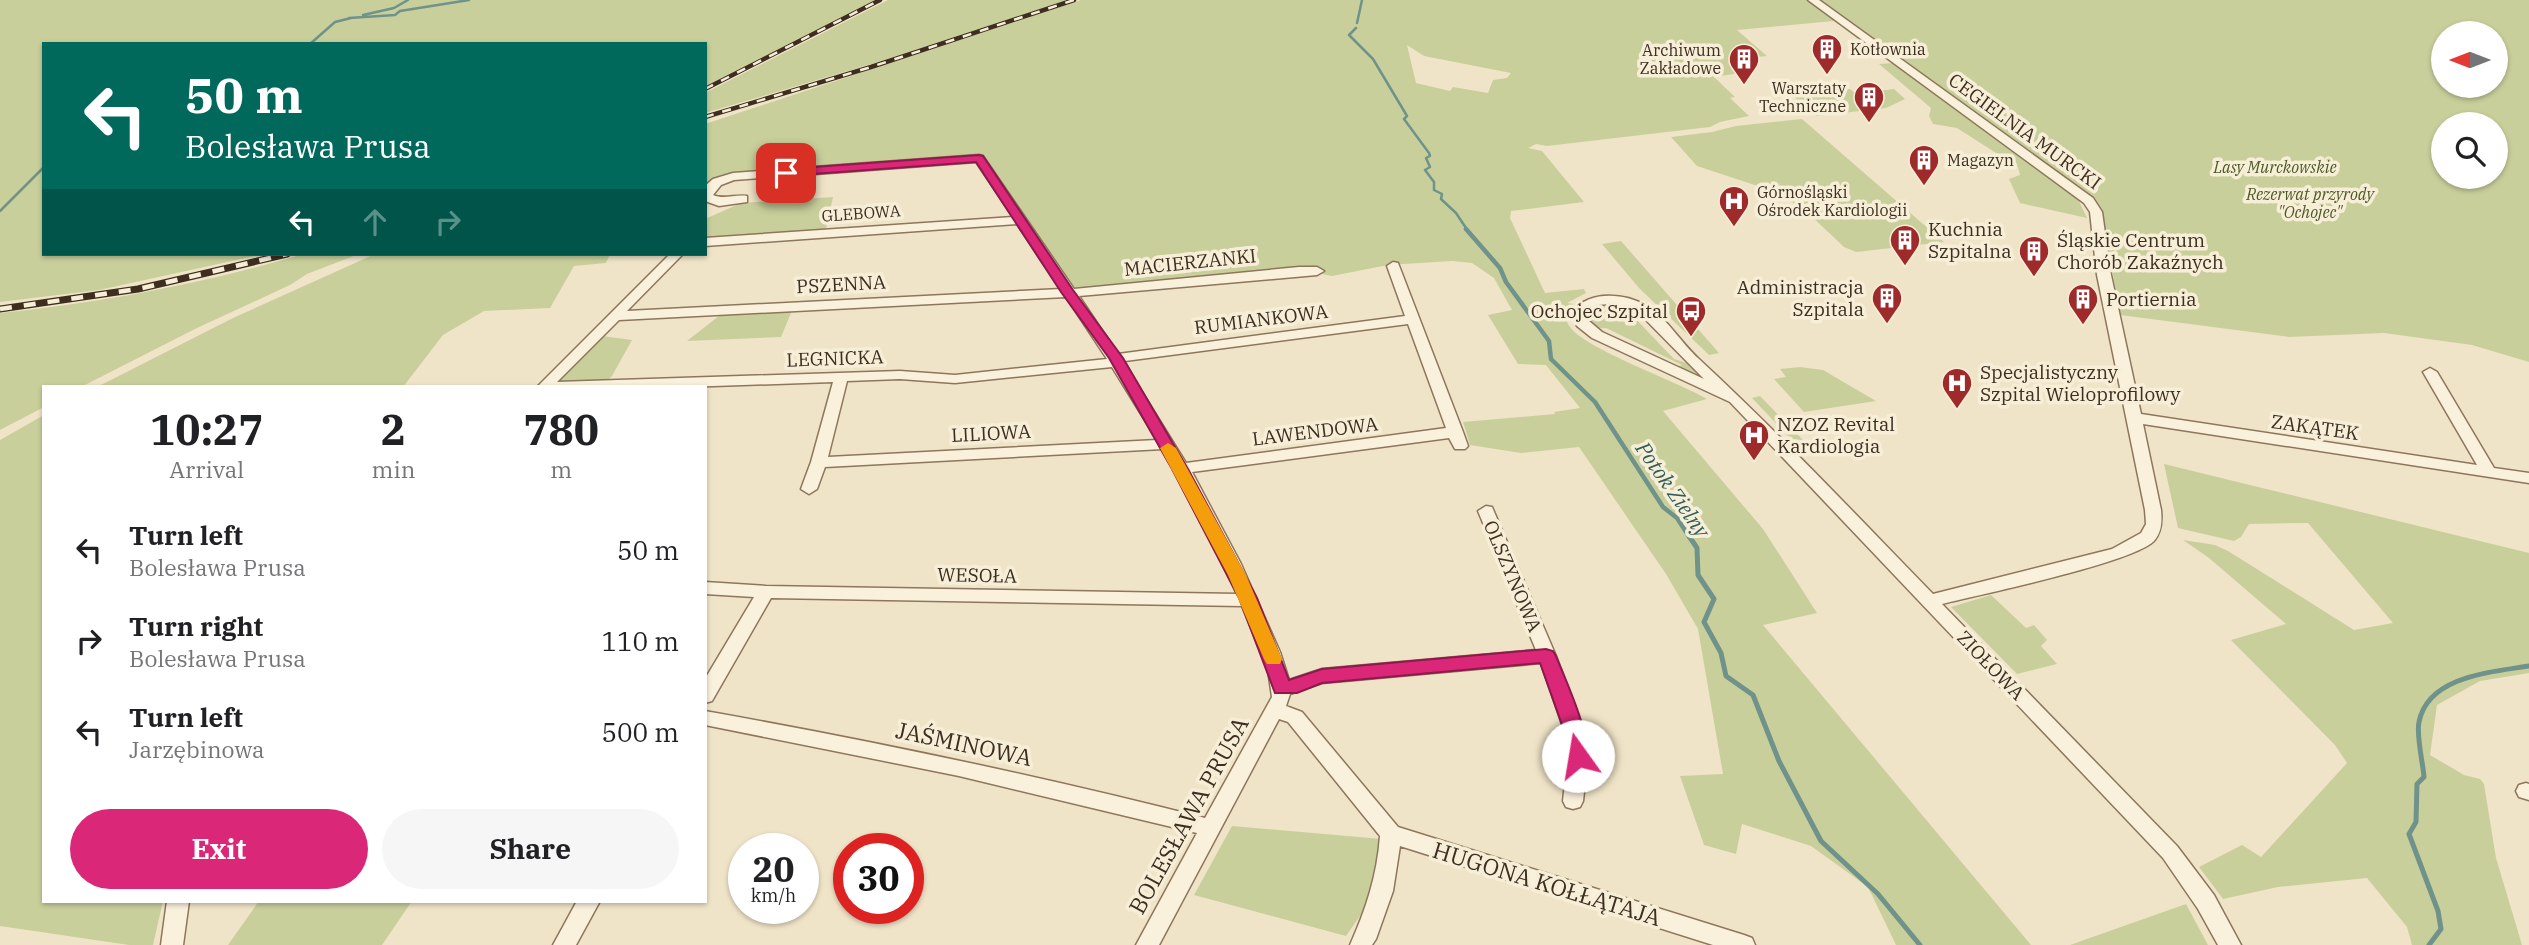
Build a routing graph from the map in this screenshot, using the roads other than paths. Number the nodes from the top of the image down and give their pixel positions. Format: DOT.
graph roads {
  1 [pos="1813,0"];
  2 [pos="707,191"];
  3 [pos="707,197"];
  4 [pos="743,199"];
  5 [pos="1020,220"];
  6 [pos="707,242"];
  7 [pos="675,256"];
  8 [pos="1394,266"];
  9 [pos="1317,271"];
  10 [pos="1068,292"];
  11 [pos="616,316"];
  12 [pos="1412,319"];
  13 [pos="1117,360"];
  14 [pos="2430,372"];
  15 [pos="841,377"];
  16 [pos="546,385"];
  17 [pos="609,385"];
  18 [pos="1735,399"];
  19 [pos="2135,418"];
  20 [pos="1166,444"];
  21 [pos="819,463"];
  22 [pos="1180,469"];
  23 [pos="2489,472"];
  24 [pos="2529,478"];
  25 [pos="809,489"];
  26 [pos="1486,511"];
  27 [pos="707,588"];
  28 [pos="766,592"];
  29 [pos="1248,598"];
  30 [pos="1929,601"];
  31 [pos="1546,656"];
  32 [pos="1282,688"];
  33 [pos="707,693"];
  34 [pos="1275,710"];
  35 [pos="707,718"];
  36 [pos="1573,801"];
  37 [pos="1210,828"];
  38 [pos="1391,834"];
  39 [pos="588,903"];
  40 [pos="182,906"];
  41 [pos="1719,941"];
  42 [pos="172,945"];
  43 [pos="564,945"];
  44 [pos="1147,945"];
  45 [pos="1361,945"];
  46 [pos="1744,945"];
  47 [pos="2230,945"];
  1 -- 19 [label="street, CEGIELNIA MURCKI"];
  2 -- 5 [label="street"];
  3 -- 4 [label="street"];
  5 -- 6 [label="street, GLEBOWA"];
  5 -- 10 [label="street"];
  7 -- 11 [label="street"];
  8 -- 12 [label="street"];
  9 -- 10 [label="street, MACIERZANKI"];
  10 -- 11 [label="street, PSZENNA"];
  10 -- 13 [label="street"];
  11 -- 16 [label="street"];
  12 -- 13 [label="street, RUMIANKOWA"];
  12 -- 22 [label="street, LAWENDOWA"];
  13 -- 15 [label="street, LEGNICKA"];
  13 -- 20 [label="street"];
  14 -- 23 [label="street"];
  15 -- 17 [label="street, LEGNICKA"];
  15 -- 21 [label="street"];
  18 -- 18 [label="street, ZIOŁOWA"];
  18 -- 30 [label="street, ZIOŁOWA"];
  19 -- 23 [label="street, ZAKĄTEK"];
  19 -- 30 [label="street, CEGIELNIA MURCKI"];
  20 -- 21 [label="street, LILIOWA"];
  20 -- 22 [label="street"];
  21 -- 25 [label="street"];
  22 -- 29 [label="street"];
  23 -- 24 [label="street, ZAKĄTEK"];
  26 -- 31 [label="street, OLSZYNOWA"];
  27 -- 28 [label="street, WESOŁA"];
  28 -- 29 [label="street, WESOŁA"];
  28 -- 33 [label="street"];
  29 -- 32 [label="street"];
  30 -- 47 [label="street, ZIOŁOWA"];
  31 -- 32 [label="street"];
  31 -- 36 [label="street, OLSZYNOWA"];
  32 -- 34 [label="street, BOLESŁAWA PRUSA"];
  34 -- 37 [label="street, BOLESŁAWA PRUSA"];
  34 -- 38 [label="street, BOLESŁAWA PRUSA"];
  35 -- 37 [label="street, JAŚMINOWA"];
  37 -- 44 [label="street, BOLESŁAWA PRUSA"];
  38 -- 41 [label="street, HUGONA KOŁŁĄTAJA"];
  38 -- 45 [label="street"];
  39 -- 43 [label="street"];
  40 -- 42 [label="street"];
  41 -- 46 [label="street, HUGONA KOŁŁĄTAJA"];
}
